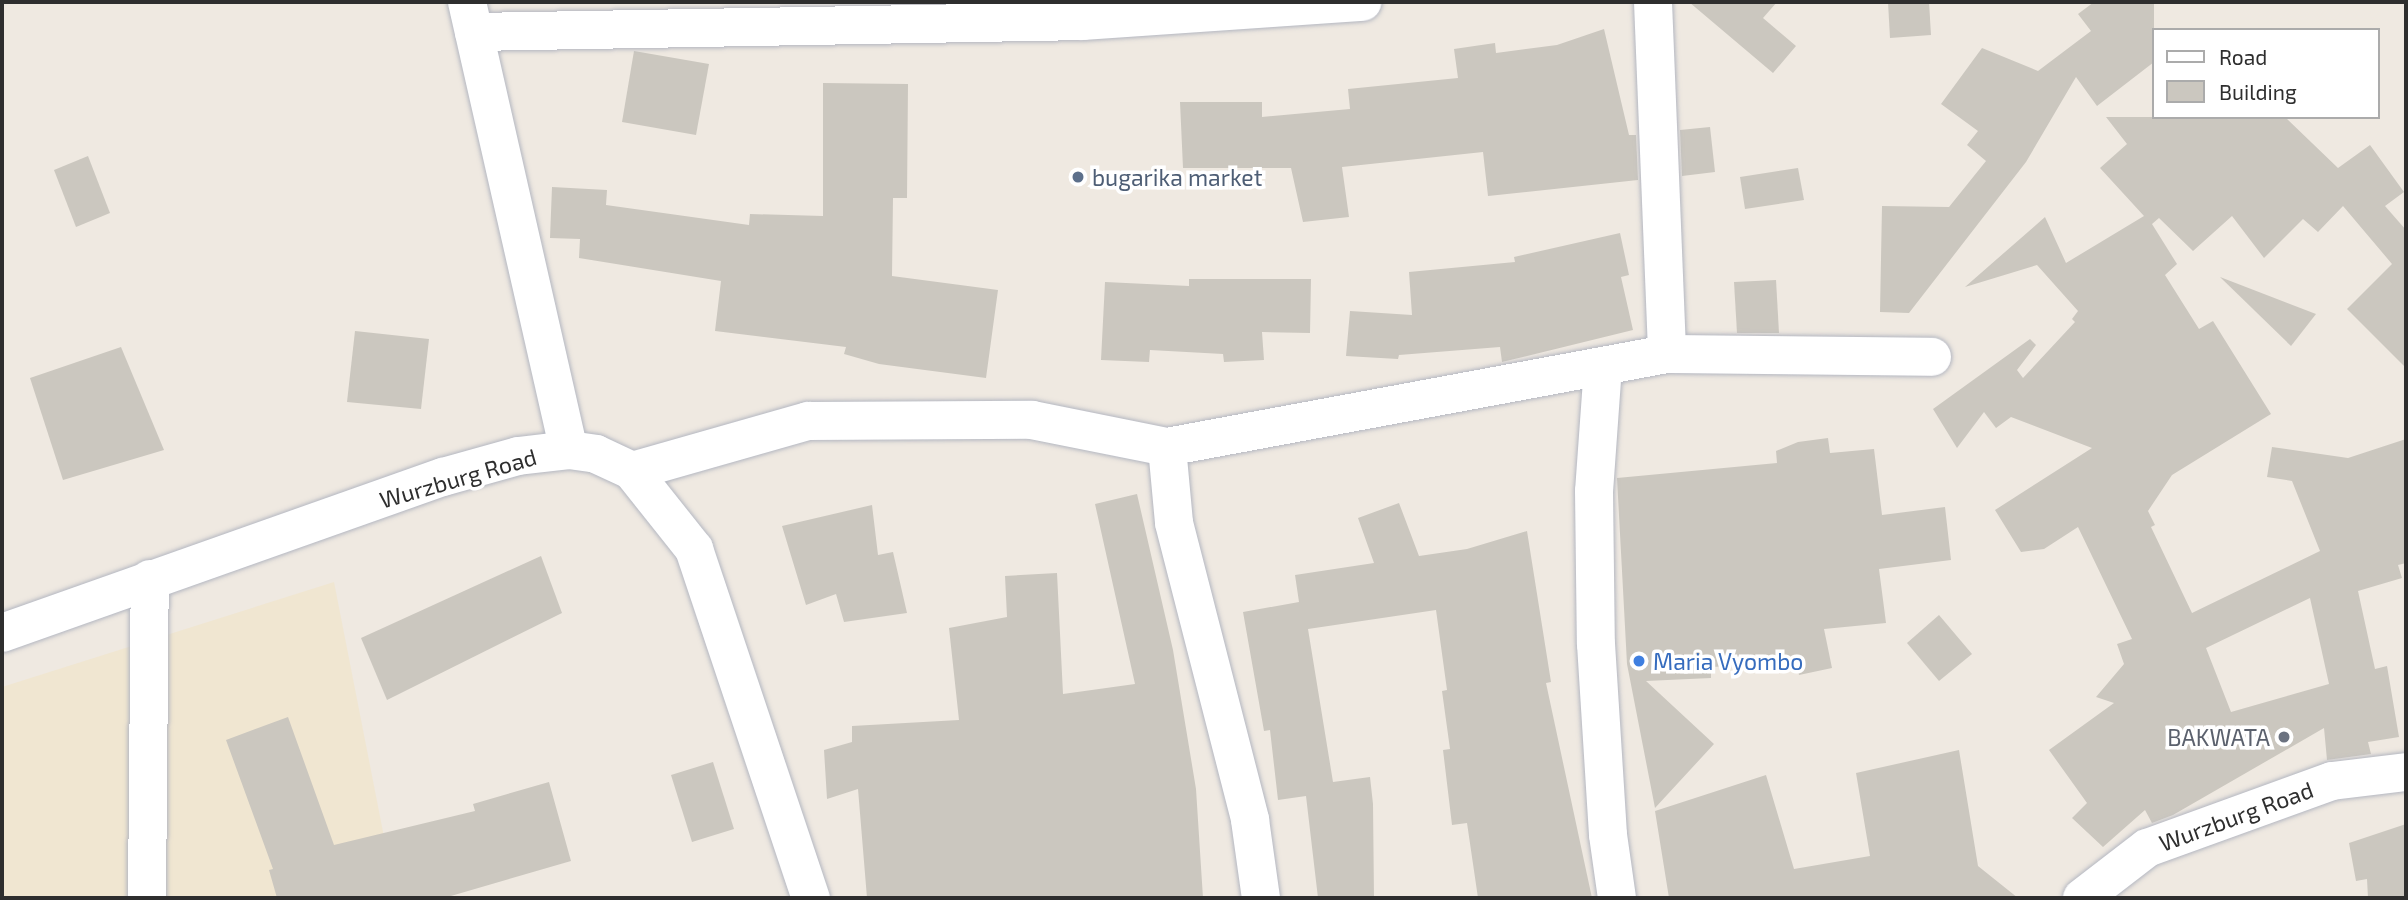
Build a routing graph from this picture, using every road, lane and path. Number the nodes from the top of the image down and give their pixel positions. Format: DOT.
graph roads {
  1 [pos="738,2"];
  2 [pos="1362,2"];
  3 [pos="1653,2"];
  4 [pos="470,17"];
  5 [pos="807,28"];
  6 [pos="1667,354"];
  7 [pos="1932,356"];
  8 [pos="1603,366"];
  9 [pos="1167,447"];
  10 [pos="569,450"];
  11 [pos="632,471"];
  12 [pos="149,579"];
  13 [pos="2,633"];
  14 [pos="2406,772"];
  15 [pos="147,898"];
  16 [pos="811,898"];
  17 [pos="1261,898"];
  18 [pos="1617,898"];
  19 [pos="2082,898"];
  1 -- 5 [label="street"];
  2 -- 5 [label="street"];
  3 -- 6 [label="street"];
  4 -- 5 [label="street"];
  4 -- 10 [label="street"];
  6 -- 7 [label="street"];
  6 -- 8 [label="street"];
  8 -- 9 [label="street"];
  8 -- 18 [label="street"];
  9 -- 11 [label="street"];
  9 -- 17 [label="street"];
  10 -- 11 [label="street, Wurzburg Road"];
  10 -- 12 [label="street, Wurzburg Road"];
  11 -- 16 [label="street, Wurzburg Road"];
  12 -- 13 [label="street, Wurzburg Road"];
  12 -- 15 [label="street"];
  14 -- 19 [label="street, Wurzburg Road"];
}
